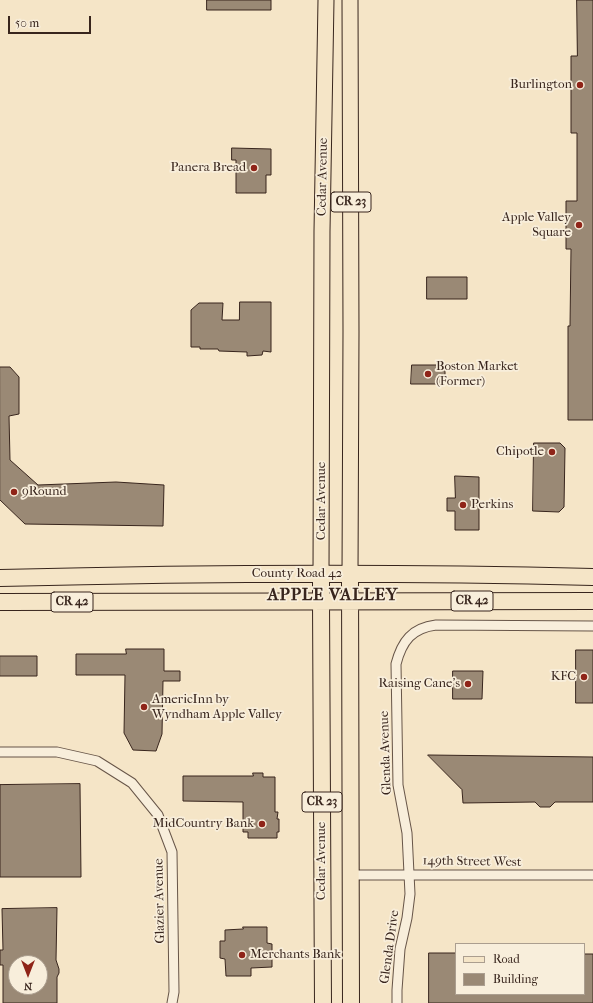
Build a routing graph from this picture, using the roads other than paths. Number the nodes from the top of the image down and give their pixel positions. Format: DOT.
graph roads {
  1 [pos="326,0"];
  2 [pos="350,0"];
  3 [pos="321,574"];
  4 [pos="350,574"];
  5 [pos="593,577"];
  6 [pos="0,578"];
  7 [pos="321,601"];
  8 [pos="593,601"];
  9 [pos="0,602"];
  10 [pos="351,602"];
  11 [pos="593,626"];
  12 [pos="0,752"];
  13 [pos="351,874"];
  14 [pos="409,874"];
  15 [pos="593,875"];
  16 [pos="410,894"];
  17 [pos="172,1003"];
  18 [pos="323,1003"];
  19 [pos="351,1003"];
  20 [pos="397,1003"];
  1 -- 3 [label="main road, Cedar Avenue / CR 23"];
  2 -- 4 [label="main road, Cedar Avenue / CR 23"];
  3 -- 4 [label="highway, County Road 42 / CR 42"];
  3 -- 6 [label="highway, County Road 42 / CR 42"];
  3 -- 7 [label="highway, Cedar Avenue / CR 23"];
  4 -- 5 [label="highway, County Road 42 / CR 42"];
  4 -- 10 [label="highway, Cedar Avenue / CR 23"];
  7 -- 9 [label="highway, County Road 42 / CR 42"];
  7 -- 10 [label="highway, County Road 42 / CR 42"];
  7 -- 18 [label="highway, Cedar Avenue / CR 23"];
  8 -- 10 [label="highway, County Road 42 / CR 42"];
  10 -- 13 [label="highway, Cedar Avenue / CR 23"];
  11 -- 14 [label="street, Glenda Avenue"];
  12 -- 17 [label="street, Glazier Avenue"];
  13 -- 14 [label="street, 149th Street West"];
  13 -- 19 [label="highway, Cedar Avenue / CR 23"];
  14 -- 15 [label="street, 149th Street West"];
  14 -- 16 [label="street, Glenda Avenue"];
  16 -- 20 [label="street, Glenda Drive"];
}
